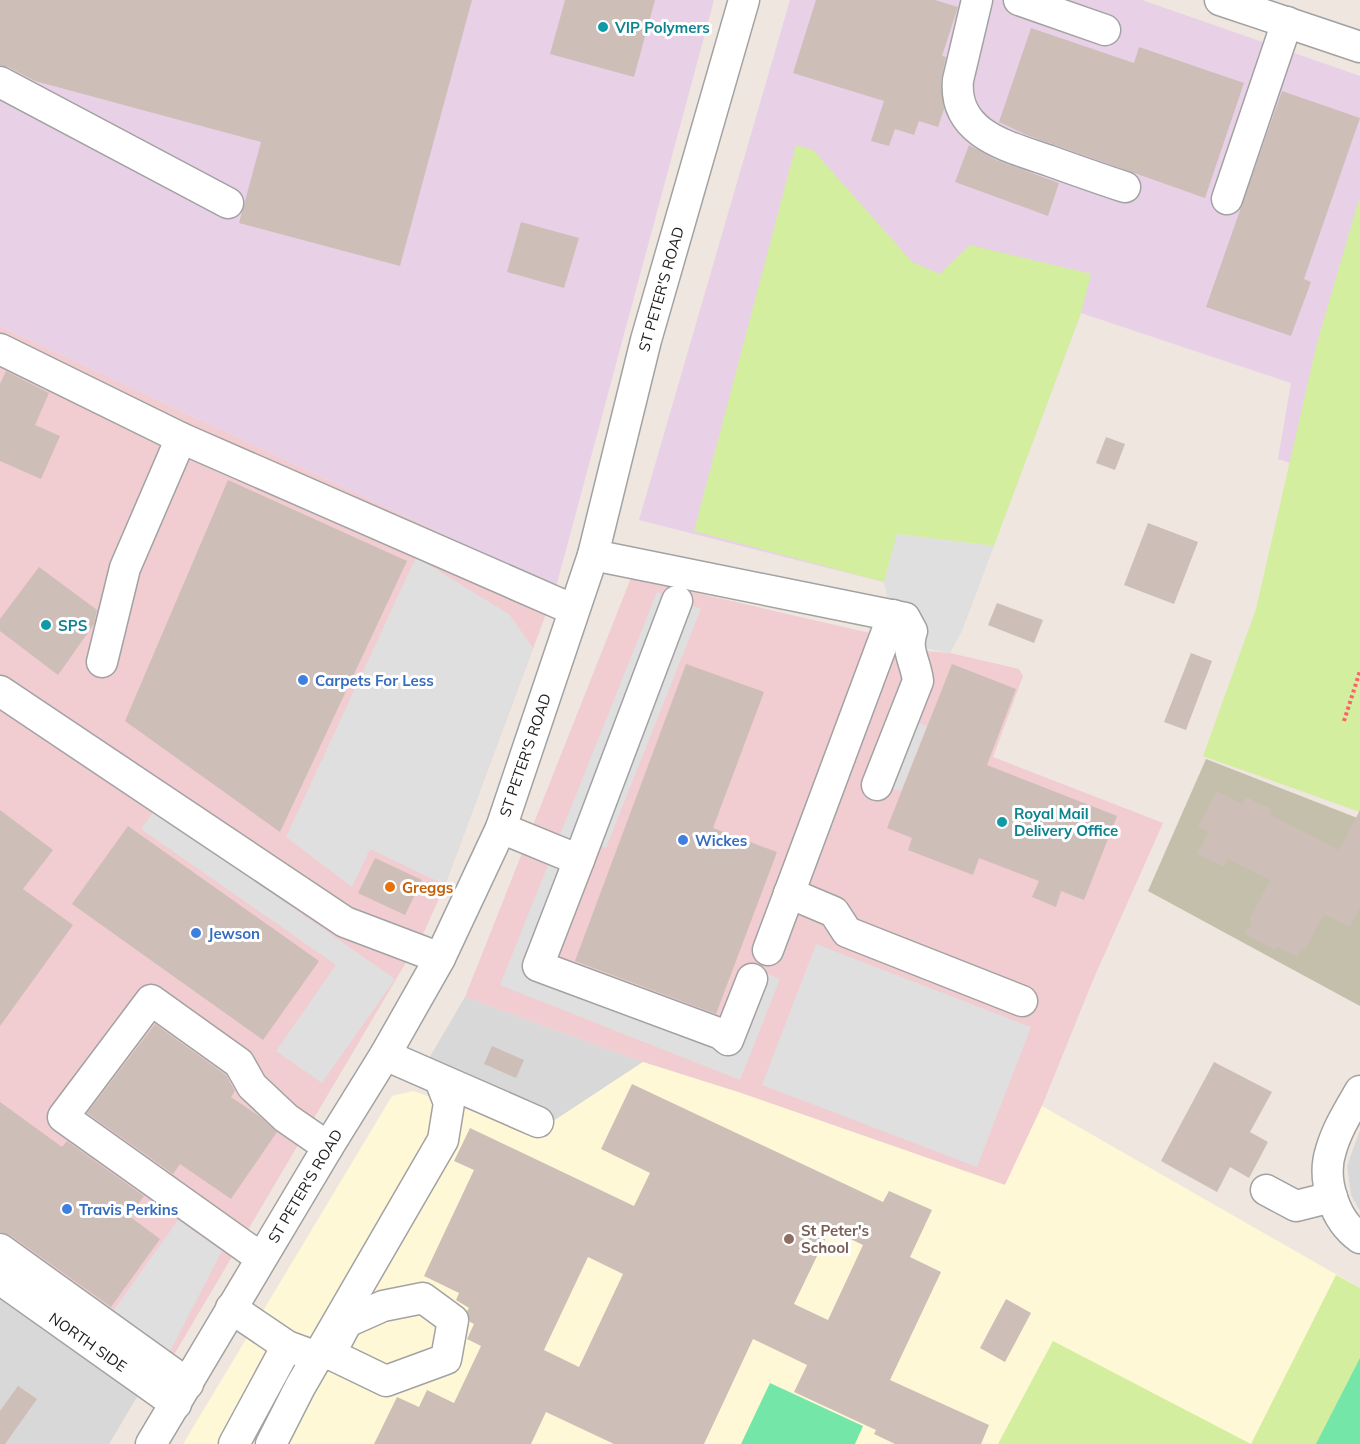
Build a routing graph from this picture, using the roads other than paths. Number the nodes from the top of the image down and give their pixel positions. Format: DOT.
graph roads {
  1 [pos="744,0"];
  2 [pos="977,0"];
  3 [pos="1019,0"];
  4 [pos="1220,0"];
  5 [pos="1287,22"];
  6 [pos="1105,30"];
  7 [pos="1360,47"];
  8 [pos="0,82"];
  9 [pos="1125,187"];
  10 [pos="1227,199"];
  11 [pos="228,203"];
  12 [pos="0,349"];
  13 [pos="181,438"];
  14 [pos="593,555"];
  15 [pos="676,601"];
  16 [pos="574,610"];
  17 [pos="893,615"];
  18 [pos="102,662"];
  19 [pos="0,691"];
  20 [pos="877,785"];
  21 [pos="501,828"];
  22 [pos="579,860"];
  23 [pos="789,894"];
  24 [pos="768,950"];
  25 [pos="440,958"];
  26 [pos="752,979"];
  27 [pos="1022,1001"];
  28 [pos="385,1055"];
  29 [pos="440,1080"];
  30 [pos="1360,1091"];
  31 [pos="538,1122"];
  32 [pos="328,1147"];
  33 [pos="1266,1190"];
  34 [pos="1332,1197"];
  35 [pos="1360,1238"];
  36 [pos="0,1249"];
  37 [pos="261,1258"];
  38 [pos="0,1279"];
  39 [pos="231,1308"];
  40 [pos="287,1346"];
  41 [pos="323,1356"];
  42 [pos="182,1394"];
  43 [pos="151,1444"];
  44 [pos="234,1444"];
  45 [pos="271,1444"];
  1 -- 14 [label="street, ST PETER'S ROAD"];
  2 -- 9 [label="street"];
  3 -- 6 [label="street"];
  4 -- 5 [label="street"];
  5 -- 7 [label="street"];
  5 -- 10 [label="street"];
  8 -- 11 [label="street"];
  12 -- 13 [label="street"];
  13 -- 16 [label="street"];
  13 -- 18 [label="street"];
  14 -- 16 [label="street, ST PETER'S ROAD"];
  14 -- 17 [label="street"];
  15 -- 22 [label="street"];
  16 -- 21 [label="street, ST PETER'S ROAD"];
  17 -- 20 [label="street"];
  17 -- 23 [label="street"];
  19 -- 25 [label="street"];
  21 -- 22 [label="street"];
  21 -- 25 [label="street, ST PETER'S ROAD"];
  22 -- 26 [label="street"];
  23 -- 24 [label="street"];
  23 -- 27 [label="street"];
  25 -- 28 [label="street, ST PETER'S ROAD"];
  28 -- 29 [label="street"];
  28 -- 32 [label="street, ST PETER'S ROAD"];
  29 -- 31 [label="street"];
  29 -- 41 [label="street"];
  30 -- 34 [label="street"];
  32 -- 37 [label="street, ST PETER'S ROAD"];
  32 -- 37 [label="street"];
  33 -- 34 [label="street"];
  34 -- 35 [label="street"];
  36 -- 42 [label="street"];
  37 -- 39 [label="street, ST PETER'S ROAD"];
  38 -- 42 [label="street, NORTH SIDE"];
  39 -- 40 [label="street"];
  39 -- 42 [label="street, ST PETER'S ROAD"];
  40 -- 41 [label="street"];
  40 -- 44 [label="street"];
  41 -- 45 [label="street"];
  42 -- 43 [label="street, ST PETER'S ROAD"];
}
